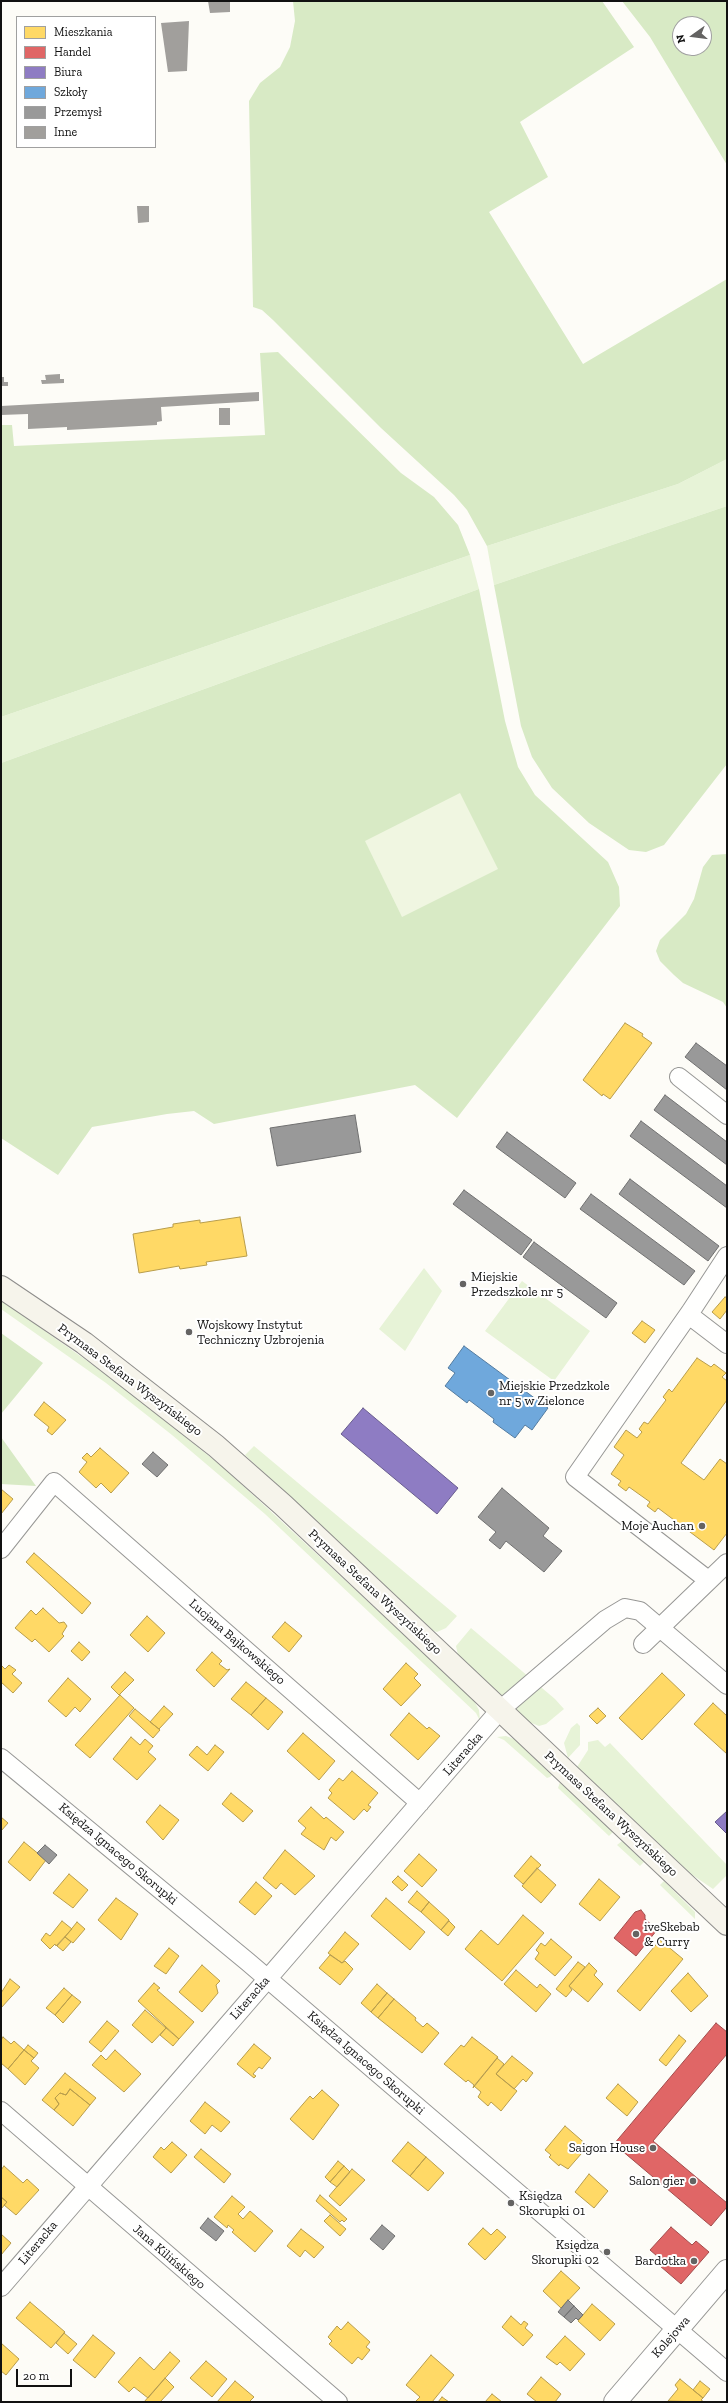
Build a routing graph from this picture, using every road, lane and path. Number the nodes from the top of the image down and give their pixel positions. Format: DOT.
graph roads {
  1 [pos="679,1077"];
  2 [pos="727,1115"];
  3 [pos="727,1256"];
  4 [pos="1,1287"];
  5 [pos="688,1315"];
  6 [pos="727,1344"];
  7 [pos="1,1549"];
  8 [pos="727,1562"];
  9 [pos="708,1580"];
  10 [pos="661,1627"];
  11 [pos="643,1644"];
  12 [pos="727,1685"];
  13 [pos="500,1710"];
  14 [pos="1,1758"];
  15 [pos="420,1803"];
  16 [pos="727,1924"];
  17 [pos="267,1979"];
  18 [pos="1,2111"];
  19 [pos="86,2186"];
  20 [pos="727,2271"];
  21 [pos="1,2287"];
  22 [pos="677,2330"];
  23 [pos="727,2372"];
  24 [pos="338,2402"];
  25 [pos="615,2402"];
  1 -- 2 [label="street"];
  3 -- 5 [label="street"];
  4 -- 13 [label="main road, Prymasa Stefana Wyszyńskiego"];
  5 -- 6 [label="street"];
  5 -- 9 [label="street"];
  7 -- 15 [label="street, Lucjana Bajkowskiego"];
  8 -- 9 [label="street"];
  9 -- 10 [label="street"];
  10 -- 11 [label="street"];
  10 -- 12 [label="street, Literacka"];
  10 -- 13 [label="street, Literacka"];
  13 -- 15 [label="street, Literacka"];
  13 -- 16 [label="main road, Prymasa Stefana Wyszyńskiego"];
  14 -- 17 [label="street, Księdza Ignacego Skorupki"];
  15 -- 17 [label="street, Literacka"];
  17 -- 19 [label="street, Literacka"];
  17 -- 22 [label="street, Księdza Ignacego Skorupki"];
  18 -- 19 [label="street, Jana Kilińskiego"];
  19 -- 21 [label="street, Literacka"];
  19 -- 24 [label="street, Jana Kilińskiego"];
  20 -- 22 [label="street, Kolejowa"];
  22 -- 23 [label="street, Księdza Ignacego Skorupki"];
  22 -- 25 [label="street, Kolejowa"];
}
